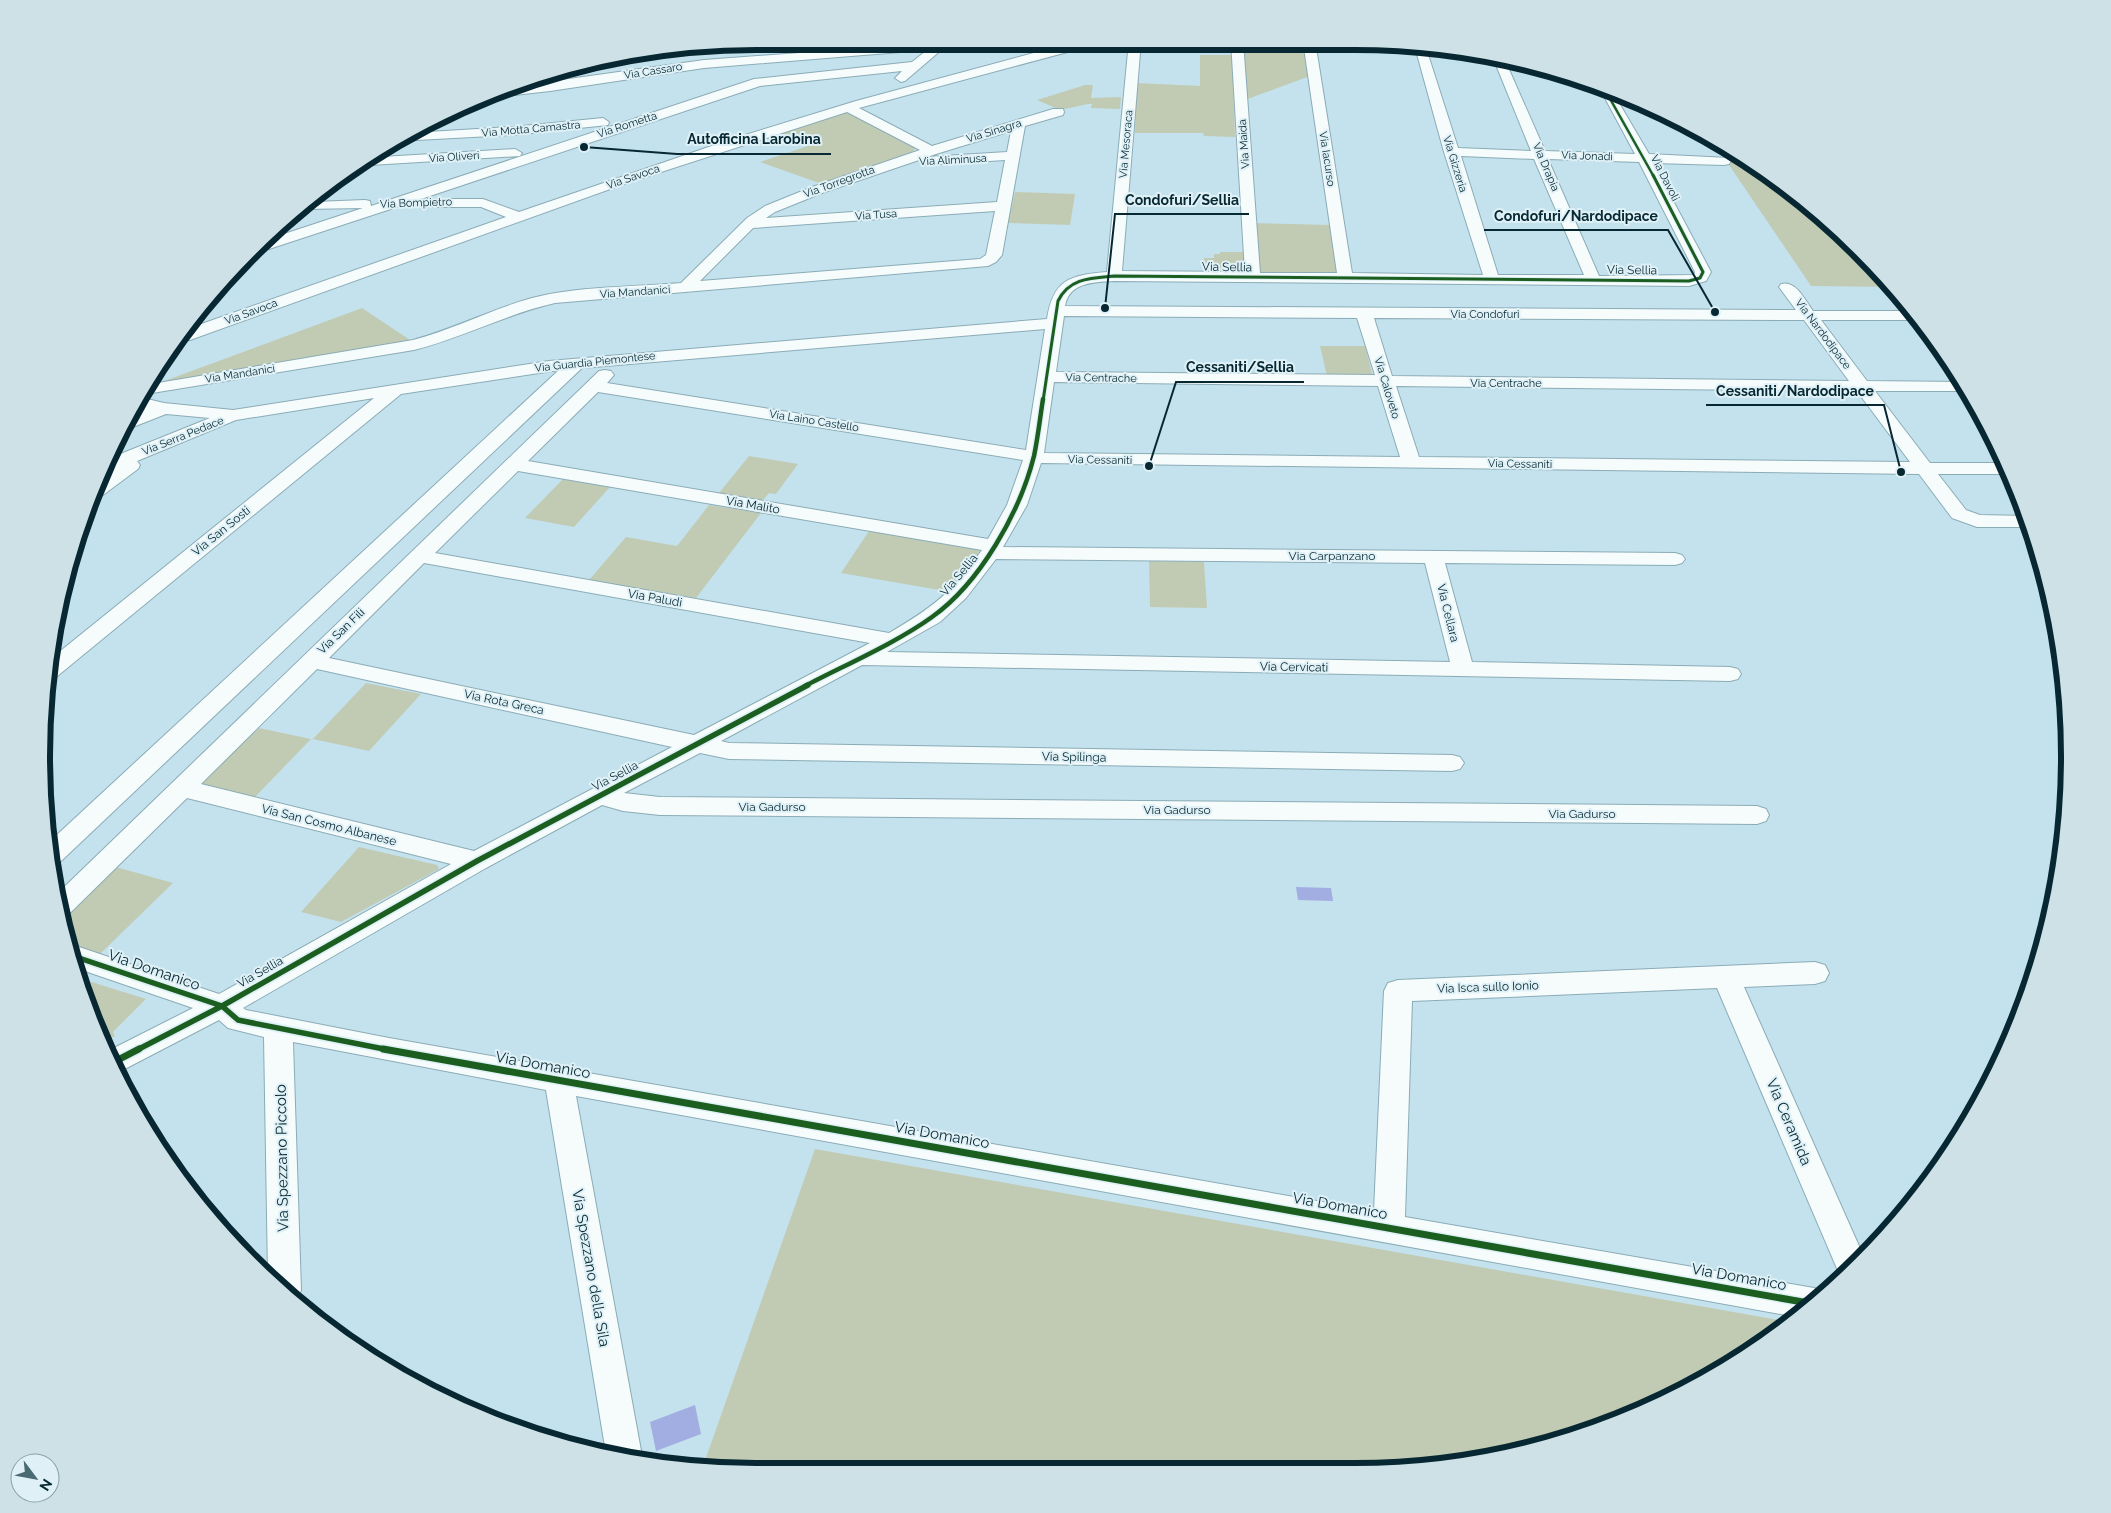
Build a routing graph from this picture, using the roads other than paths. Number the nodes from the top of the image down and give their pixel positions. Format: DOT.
graph roads {
  1 [pos="855,50"];
  2 [pos="907,50"];
  3 [pos="935,50"];
  4 [pos="1062,50"];
  5 [pos="1134,50"];
  6 [pos="1238,50"];
  7 [pos="1309,50"];
  8 [pos="1422,54"];
  9 [pos="654,59"];
  10 [pos="698,64"];
  11 [pos="913,66"];
  12 [pos="1501,66"];
  13 [pos="891,68"];
  14 [pos="879,89"];
  15 [pos="520,90"];
  16 [pos="1610,98"];
  17 [pos="854,106"];
  18 [pos="1058,112"];
  19 [pos="659,114"];
  20 [pos="1020,124"];
  21 [pos="418,137"];
  22 [pos="550,150"];
  23 [pos="931,151"];
  24 [pos="1451,152"];
  25 [pos="1541,155"];
  26 [pos="1012,156"];
  27 [pos="1644,158"];
  28 [pos="1724,161"];
  29 [pos="376,162"];
  30 [pos="895,163"];
  31 [pos="391,204"];
  32 [pos="314,206"];
  33 [pos="1003,206"];
  34 [pos="520,217"];
  35 [pos="748,224"];
  36 [pos="271,244"];
  37 [pos="1114,276"];
  38 [pos="1346,277"];
  39 [pos="1253,278"];
  40 [pos="1700,278"];
  41 [pos="1492,279"];
  42 [pos="1593,279"];
  43 [pos="1787,287"];
  44 [pos="686,288"];
  45 [pos="1364,313"];
  46 [pos="1809,316"];
  47 [pos="1907,316"];
  48 [pos="1055,317"];
  49 [pos="191,334"];
  50 [pos="622,359"];
  51 [pos="576,364"];
  52 [pos="1047,377"];
  53 [pos="1385,382"];
  54 [pos="593,386"];
  55 [pos="1862,386"];
  56 [pos="1956,387"];
  57 [pos="153,389"];
  58 [pos="395,390"];
  59 [pos="144,404"];
  60 [pos="164,408"];
  61 [pos="233,415"];
  62 [pos="137,418"];
  63 [pos="151,449"];
  64 [pos="1034,456"];
  65 [pos="114,463"];
  66 [pos="1411,463"];
  67 [pos="512,464"];
  68 [pos="1924,468"];
  69 [pos="1999,469"];
  70 [pos="105,484"];
  71 [pos="2021,522"];
  72 [pos="992,550"];
  73 [pos="418,556"];
  74 [pos="1433,556"];
  75 [pos="1675,559"];
  76 [pos="892,640"];
  77 [pos="858,658"];
  78 [pos="310,661"];
  79 [pos="56,666"];
  80 [pos="1463,670"];
  81 [pos="1730,674"];
  82 [pos="697,744"];
  83 [pos="1452,763"];
  84 [pos="182,788"];
  85 [pos="599,796"];
  86 [pos="1757,815"];
  87 [pos="56,850"];
  88 [pos="477,861"];
  89 [pos="65,901"];
  90 [pos="80,958"];
  91 [pos="1815,973"];
  92 [pos="1726,977"];
  93 [pos="222,1006"];
  94 [pos="278,1027"];
  95 [pos="119,1060"];
  96 [pos="559,1080"];
  97 [pos="1389,1228"];
  98 [pos="1849,1261"];
  99 [pos="285,1282"];
  100 [pos="1803,1302"];
  101 [pos="623,1450"];
  1 -- 10 [label="street, Via Cassaro"];
  2 -- 13 [label="street"];
  3 -- 11 [label="street"];
  4 -- 14 [label="street, Via Savoca"];
  5 -- 37 [label="street, Via Mesoraca"];
  6 -- 39 [label="street, Via Maida"];
  7 -- 38 [label="street, Via Iacurso"];
  8 -- 24 [label="street, Via Gizzeria"];
  9 -- 10 [label="street"];
  10 -- 15 [label="street, Via Cassaro"];
  11 -- 13 [label="street, Via Rometta"];
  11 -- 14 [label="street"];
  12 -- 25 [label="street, Via Drapia"];
  13 -- 14 [label="street"];
  13 -- 19 [label="street, Via Rometta"];
  14 -- 17 [label="street, Via Savoca"];
  16 -- 27 [label="street, Via Davoli"];
  17 -- 23 [label="street"];
  17 -- 34 [label="street, Via Savoca"];
  18 -- 20 [label="street, Via Sinagra"];
  19 -- 21 [label="street, Via Motta Camastra"];
  19 -- 22 [label="street, Via Rometta"];
  20 -- 23 [label="street, Via Sinagra"];
  20 -- 26 [label="street, Via Mandanici"];
  22 -- 29 [label="street, Via Oliveri"];
  22 -- 31 [label="street, Via Rometta"];
  23 -- 30 [label="street, Via Torregrotta"];
  24 -- 25 [label="street, Via Jonadi"];
  24 -- 41 [label="street, Via Gizzeria"];
  25 -- 27 [label="street, Via Jonadi"];
  25 -- 42 [label="street, Via Drapia"];
  26 -- 30 [label="street, Via Aliminusa"];
  26 -- 33 [label="street, Via Mandanici"];
  27 -- 28 [label="street, Via Jonadi"];
  27 -- 40 [label="street, Via Davoli"];
  30 -- 35 [label="street, Via Torregrotta"];
  31 -- 32 [label="street, Via Bompietro"];
  31 -- 34 [label="street, Via Bompietro"];
  31 -- 36 [label="street, Via Rometta"];
  33 -- 35 [label="street, Via Tusa"];
  33 -- 44 [label="street, Via Mandanici"];
  34 -- 49 [label="street, Via Savoca"];
  35 -- 44 [label="street, Via Torregrotta"];
  37 -- 39 [label="street, Via Sellia"];
  37 -- 48 [label="street, Via Sellia"];
  38 -- 39 [label="street, Via Sellia"];
  38 -- 41 [label="street, Via Sellia"];
  40 -- 42 [label="street, Via Sellia"];
  41 -- 42 [label="street, Via Sellia"];
  43 -- 46 [label="street, Via Nardodipace"];
  44 -- 57 [label="street, Via Mandanici"];
  45 -- 46 [label="street, Via Condofuri"];
  45 -- 48 [label="street, Via Condofuri"];
  45 -- 53 [label="street, Via Caloveto"];
  46 -- 47 [label="street, Via Condofuri"];
  46 -- 55 [label="street, Via Nardodipace"];
  48 -- 50 [label="street, Via Guardia Piemontese"];
  48 -- 52 [label="street, Via Sellia"];
  50 -- 51 [label="street, Via Guardia Piemontese"];
  50 -- 54 [label="street, Via San Fili"];
  51 -- 58 [label="street, Via Guardia Piemontese"];
  51 -- 87 [label="street"];
  52 -- 53 [label="street, Via Centrache"];
  52 -- 64 [label="street, Via Sellia"];
  53 -- 55 [label="street, Via Centrache"];
  53 -- 66 [label="street, Via Caloveto"];
  54 -- 64 [label="street, Via Laino Castello"];
  54 -- 67 [label="street, Via San Fili"];
  55 -- 56 [label="street, Via Centrache"];
  55 -- 68 [label="street, Via Nardodipace"];
  58 -- 61 [label="street, Via Guardia Piemontese"];
  58 -- 79 [label="street, Via San Sosti"];
  59 -- 60 [label="street, Via Guardia Piemontese"];
  60 -- 61 [label="street, Via Guardia Piemontese"];
  60 -- 62 [label="street"];
  61 -- 63 [label="street, Via Serra Pedace"];
  63 -- 65 [label="street, Via Serra Pedace"];
  63 -- 70 [label="street"];
  64 -- 66 [label="street, Via Cessaniti"];
  64 -- 72 [label="street, Via Sellia"];
  66 -- 68 [label="street, Via Cessaniti"];
  67 -- 72 [label="street, Via Malito"];
  67 -- 73 [label="street, Via San Fili"];
  68 -- 69 [label="street, Via Cessaniti"];
  68 -- 71 [label="street, Via Nardodipace"];
  72 -- 74 [label="street, Via Carpanzano"];
  72 -- 76 [label="street, Via Sellia"];
  73 -- 76 [label="street, Via Paludi"];
  73 -- 78 [label="street, Via San Fili"];
  74 -- 75 [label="street, Via Carpanzano"];
  74 -- 80 [label="street, Via Cellara"];
  76 -- 77 [label="street, Via Sellia"];
  77 -- 80 [label="street, Via Cervicati"];
  77 -- 82 [label="street, Via Sellia"];
  78 -- 82 [label="street, Via Rota Greca"];
  78 -- 84 [label="street, Via San Fili"];
  80 -- 81 [label="street, Via Cervicati"];
  82 -- 83 [label="street, Via Spilinga"];
  82 -- 85 [label="street, Via Sellia"];
  84 -- 88 [label="street, Via San Cosmo Albanese"];
  84 -- 89 [label="street, Via San Fili"];
  85 -- 86 [label="street, Via Gadurso"];
  85 -- 88 [label="street, Via Sellia"];
  88 -- 93 [label="street, Via Sellia"];
  90 -- 93 [label="street, Via Domanico"];
  91 -- 92 [label="street, Via Isca sullo Ionio"];
  92 -- 97 [label="street, Via Isca sullo Ionio"];
  92 -- 98 [label="street, Via Ceramida"];
  93 -- 94 [label="street, Via Domanico"];
  93 -- 95 [label="street, Via Sellia"];
  94 -- 96 [label="street, Via Domanico"];
  94 -- 99 [label="street, Via Spezzano Piccolo"];
  96 -- 97 [label="street, Via Domanico"];
  96 -- 101 [label="street, Via Spezzano della Sila"];
  97 -- 100 [label="street, Via Domanico"];
}
